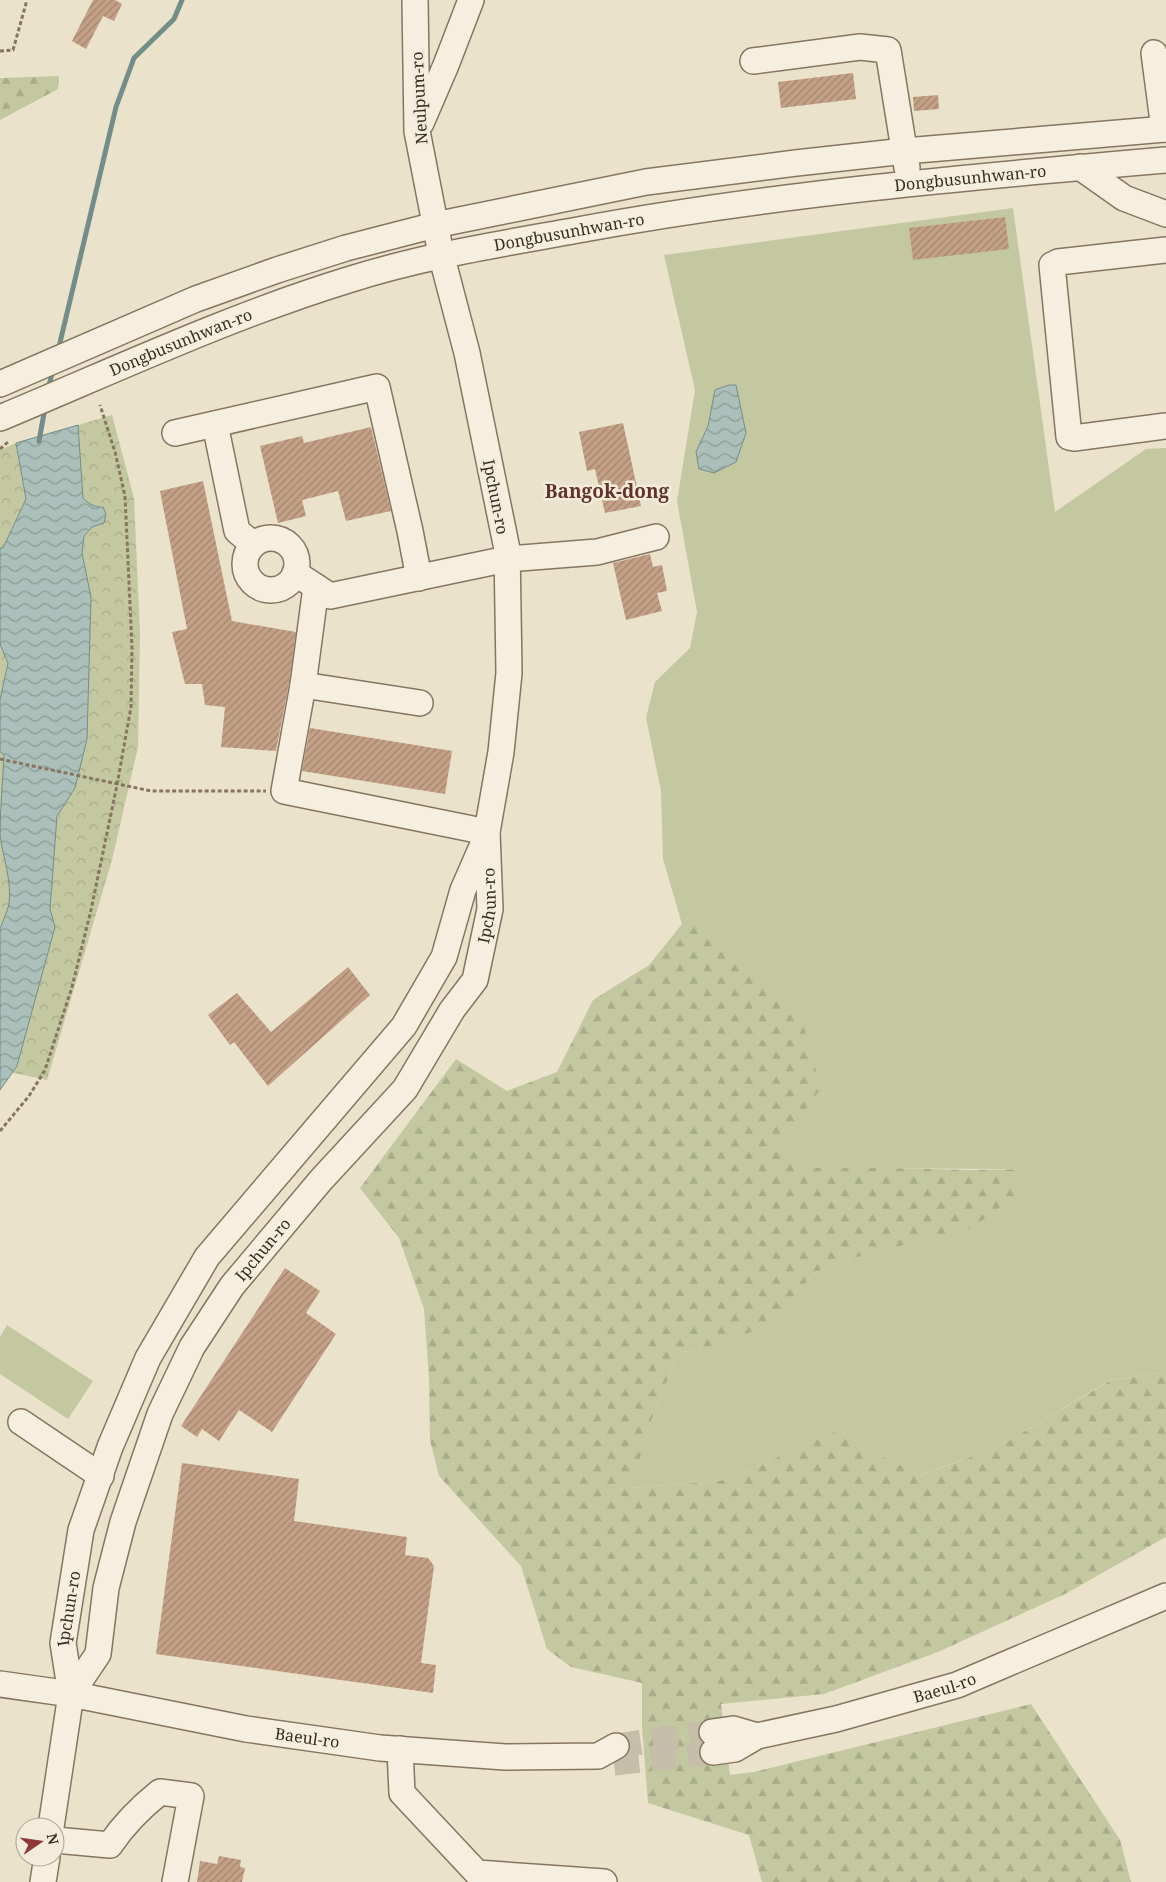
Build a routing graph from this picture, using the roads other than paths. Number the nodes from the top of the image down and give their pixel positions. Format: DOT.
graph roads {
  1 [pos="415,0"];
  2 [pos="471,0"];
  3 [pos="1154,53"];
  4 [pos="753,61"];
  5 [pos="1165,129"];
  6 [pos="417,131"];
  7 [pos="905,151"];
  8 [pos="1166,160"];
  9 [pos="1080,167"];
  10 [pos="908,183"];
  11 [pos="1166,214"];
  12 [pos="435,225"];
  13 [pos="1166,250"];
  14 [pos="441,254"];
  15 [pos="0,384"];
  16 [pos="3,417"];
  17 [pos="215,424"];
  18 [pos="1166,426"];
  19 [pos="175,433"];
  20 [pos="656,537"];
  21 [pos="253,544"];
  22 [pos="507,559"];
  23 [pos="295,573"];
  24 [pos="419,578"];
  25 [pos="316,587"];
  26 [pos="303,685"];
  27 [pos="420,703"];
  28 [pos="487,832"];
  29 [pos="21,1422"];
  30 [pos="100,1476"];
  31 [pos="1166,1596"];
  32 [pos="0,1684"];
  33 [pos="71,1694"];
  34 [pos="713,1742"];
  35 [pos="400,1749"];
  36 [pos="609,1755"];
  37 [pos="53,1817"];
  38 [pos="65,1841"];
  39 [pos="45,1867"];
  40 [pos="43,1882"];
  41 [pos="175,1882"];
  42 [pos="604,1882"];
  1 -- 6 [label="street, Neulpum-ro"];
  2 -- 6 [label="street"];
  3 -- 5 [label="street"];
  4 -- 7 [label="street"];
  5 -- 7 [label="street, Dongbusunhwan-ro"];
  6 -- 12 [label="street, Neulpum-ro"];
  7 -- 10 [label="street"];
  7 -- 12 [label="street, Dongbusunhwan-ro"];
  8 -- 9 [label="street, Dongbusunhwan-ro"];
  9 -- 10 [label="street, Dongbusunhwan-ro"];
  9 -- 11 [label="street"];
  10 -- 14 [label="street, Dongbusunhwan-ro"];
  12 -- 14 [label="street, Neulpum-ro"];
  12 -- 15 [label="street, Dongbusunhwan-ro"];
  13 -- 18 [label="street"];
  14 -- 16 [label="street, Dongbusunhwan-ro"];
  14 -- 22 [label="street, Ipchun-ro"];
  17 -- 19 [label="street"];
  17 -- 21 [label="street"];
  17 -- 24 [label="street"];
  20 -- 22 [label="street"];
  21 -- 23 [label="street"];
  21 -- 23 [label="street"];
  22 -- 24 [label="street"];
  22 -- 28 [label="street, Ipchun-ro"];
  23 -- 25 [label="street"];
  24 -- 25 [label="street"];
  25 -- 26 [label="street"];
  26 -- 27 [label="street"];
  26 -- 28 [label="street"];
  28 -- 30 [label="street, Ipchun-ro"];
  28 -- 33 [label="street, Ipchun-ro"];
  29 -- 30 [label="street"];
  30 -- 33 [label="street, Ipchun-ro"];
  31 -- 34 [label="street, Baeul-ro"];
  32 -- 33 [label="street, Baeul-ro"];
  33 -- 35 [label="street, Baeul-ro"];
  33 -- 37 [label="street, Ipchun-ro"];
  35 -- 36 [label="street, Baeul-ro"];
  35 -- 42 [label="street"];
  38 -- 41 [label="street"];
  39 -- 40 [label="street"];
}
